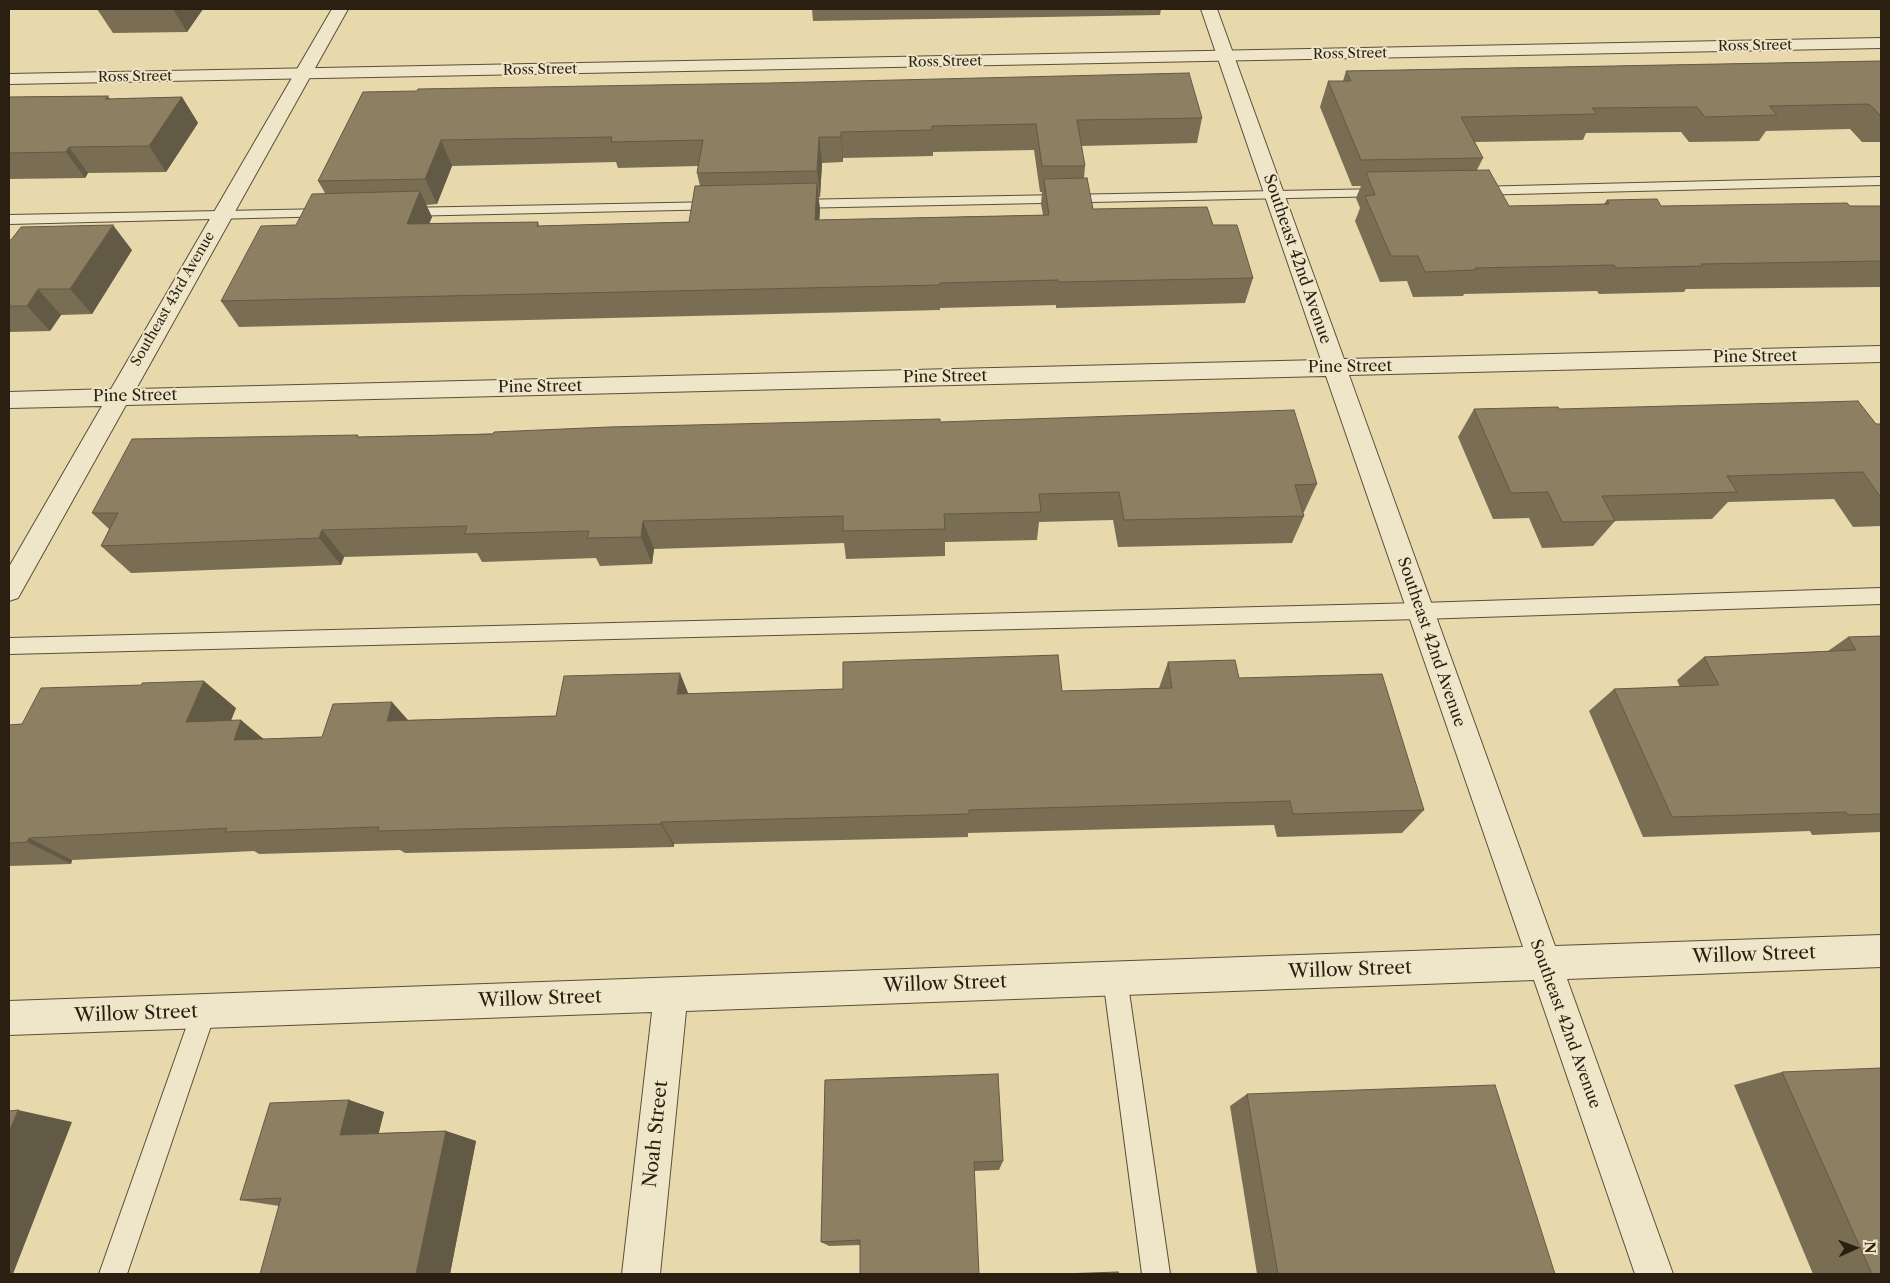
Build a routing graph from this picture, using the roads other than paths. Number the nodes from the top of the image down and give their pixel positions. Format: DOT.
graph roads {
  1 [pos="340,9"];
  2 [pos="1209,9"];
  3 [pos="1881,43"];
  4 [pos="1226,57"];
  5 [pos="302,74"];
  6 [pos="9,79"];
  7 [pos="1881,181"];
  8 [pos="1454,191"];
  9 [pos="1394,192"];
  10 [pos="1275,195"];
  11 [pos="778,205"];
  12 [pos="738,206"];
  13 [pos="390,212"];
  14 [pos="340,213"];
  15 [pos="221,215"];
  16 [pos="9,220"];
  17 [pos="1881,354"];
  18 [pos="1335,367"];
  19 [pos="117,397"];
  20 [pos="9,400"];
  21 [pos="9,590"];
  22 [pos="1881,596"];
  23 [pos="1420,611"];
  24 [pos="9,646"];
  25 [pos="1881,951"];
  26 [pos="1543,963"];
  27 [pos="1115,978"];
  28 [pos="671,994"];
  29 [pos="204,1011"];
  30 [pos="9,1018"];
  31 [pos="113,1274"];
  32 [pos="641,1274"];
  33 [pos="1156,1274"];
  34 [pos="1654,1274"];
  1 -- 5 [label="street, Southeast 43rd Avenue"];
  2 -- 4 [label="street, Southeast 42nd Avenue"];
  3 -- 4 [label="street, Ross Street"];
  4 -- 5 [label="street, Ross Street"];
  4 -- 10 [label="street, Southeast 42nd Avenue"];
  5 -- 6 [label="street, Ross Street"];
  5 -- 15 [label="street, Southeast 43rd Avenue"];
  7 -- 8 [label="lane"];
  9 -- 10 [label="lane"];
  10 -- 11 [label="lane"];
  10 -- 18 [label="street, Southeast 42nd Avenue"];
  12 -- 13 [label="lane"];
  14 -- 15 [label="lane"];
  15 -- 16 [label="lane"];
  15 -- 19 [label="street, Southeast 43rd Avenue"];
  17 -- 18 [label="street, Pine Street"];
  18 -- 19 [label="street, Pine Street"];
  18 -- 23 [label="street, Southeast 42nd Avenue"];
  19 -- 20 [label="street, Pine Street"];
  19 -- 21 [label="street, Southeast 43rd Avenue"];
  22 -- 23 [label="lane"];
  23 -- 24 [label="lane"];
  23 -- 26 [label="street, Southeast 42nd Avenue"];
  25 -- 26 [label="street, Willow Street"];
  26 -- 27 [label="street, Willow Street"];
  26 -- 34 [label="street, Southeast 42nd Avenue"];
  27 -- 28 [label="street, Willow Street"];
  27 -- 33 [label="lane"];
  28 -- 29 [label="street, Willow Street"];
  28 -- 32 [label="street, Noah Street"];
  29 -- 30 [label="street, Willow Street"];
  29 -- 31 [label="lane"];
}
